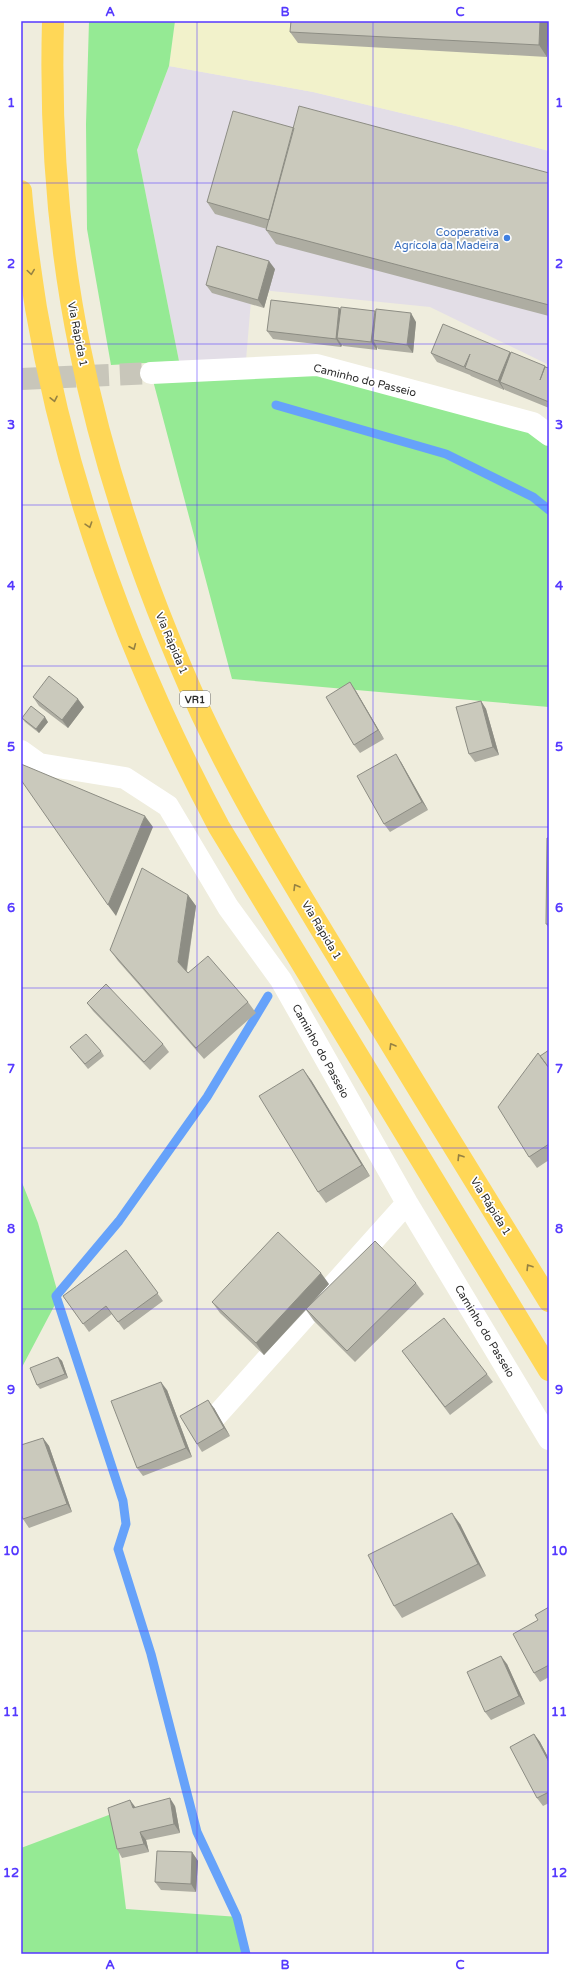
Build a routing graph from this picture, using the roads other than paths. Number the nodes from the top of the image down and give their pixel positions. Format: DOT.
graph roads {
  1 [pos="53,21"];
  2 [pos="21,191"];
  3 [pos="151,373"];
  4 [pos="549,435"];
  5 [pos="21,752"];
  6 [pos="407,1203"];
  7 [pos="549,1301"];
  8 [pos="549,1370"];
  9 [pos="218,1415"];
  10 [pos="549,1439"];
  7 -- 1 [label="highway, Via Rápida 1 / VR1, one-way"];
  2 -- 8 [label="highway, one-way"];
  3 -- 4 [label="street, Caminho do Passeio"];
  5 -- 6 [label="street, Caminho do Passeio"];
  6 -- 9 [label="street"];
  6 -- 10 [label="street, Caminho do Passeio"];
}
